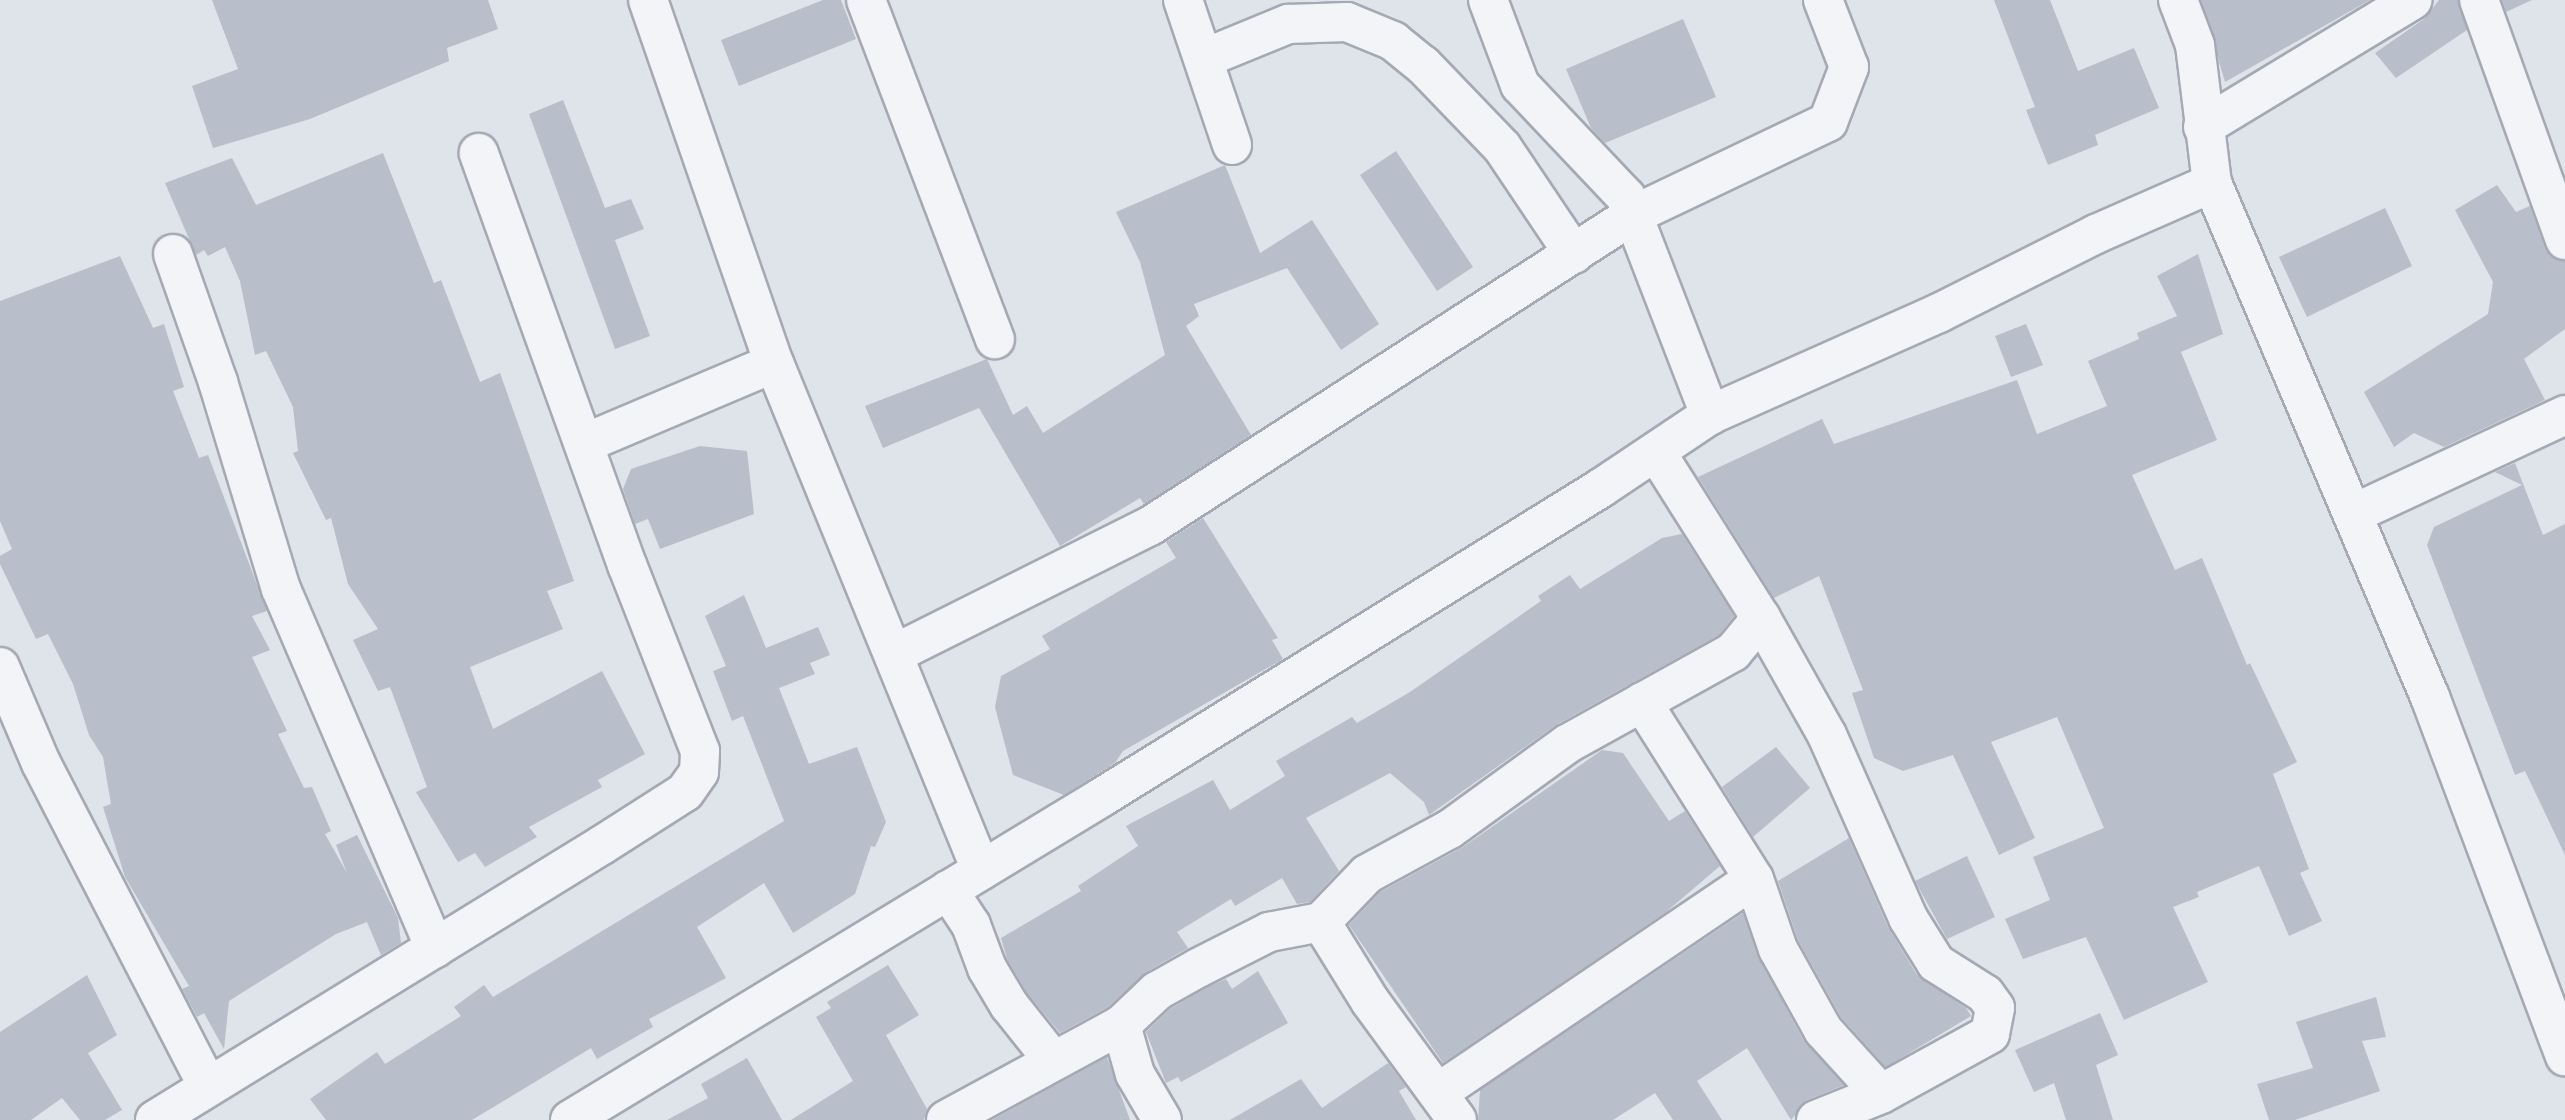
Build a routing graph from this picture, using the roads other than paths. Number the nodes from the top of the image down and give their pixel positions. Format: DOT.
graph roads {
  1 [pos="648,0"];
  2 [pos="866,0"];
  3 [pos="1182,0"];
  4 [pos="1488,0"];
  5 [pos="1824,0"];
  6 [pos="2178,0"];
  7 [pos="2413,0"];
  8 [pos="2479,0"];
  9 [pos="1205,58"];
  10 [pos="2203,127"];
  11 [pos="1232,145"];
  12 [pos="479,153"];
  13 [pos="2212,183"];
  14 [pos="1631,216"];
  15 [pos="2565,240"];
  16 [pos="173,254"];
  17 [pos="1574,254"];
  18 [pos="995,339"];
  19 [pos="774,363"];
  20 [pos="1710,415"];
  21 [pos="2565,415"];
  22 [pos="585,443"];
  23 [pos="1656,452"];
  24 [pos="2355,513"];
  25 [pos="1760,618"];
  26 [pos="894,654"];
  27 [pos="0,667"];
  28 [pos="1642,702"];
  29 [pos="981,870"];
  30 [pos="1754,879"];
  31 [pos="948,890"];
  32 [pos="1321,922"];
  33 [pos="435,948"];
  34 [pos="1121,1025"];
  35 [pos="2565,1056"];
  36 [pos="1052,1059"];
  37 [pos="208,1086"];
  38 [pos="1881,1094"];
  39 [pos="1448,1106"];
  40 [pos="155,1120"];
  41 [pos="570,1120"];
  42 [pos="946,1120"];
  43 [pos="1162,1120"];
  44 [pos="1816,1120"];
  1 -- 19 [label="street"];
  2 -- 18 [label="street"];
  3 -- 9 [label="street"];
  4 -- 14 [label="street"];
  5 -- 14 [label="street"];
  6 -- 10 [label="street"];
  7 -- 10 [label="street"];
  8 -- 15 [label="street"];
  9 -- 11 [label="street"];
  9 -- 17 [label="street"];
  10 -- 13 [label="street"];
  12 -- 22 [label="street"];
  13 -- 20 [label="street"];
  13 -- 24 [label="street"];
  14 -- 17 [label="street"];
  14 -- 20 [label="street"];
  16 -- 33 [label="street"];
  17 -- 26 [label="street"];
  19 -- 22 [label="street"];
  19 -- 26 [label="street"];
  20 -- 23 [label="street"];
  21 -- 24 [label="street"];
  22 -- 33 [label="street"];
  23 -- 25 [label="street"];
  23 -- 29 [label="street"];
  24 -- 35 [label="street"];
  25 -- 28 [label="street"];
  25 -- 38 [label="street"];
  26 -- 29 [label="street"];
  27 -- 37 [label="street"];
  28 -- 30 [label="street"];
  28 -- 32 [label="street"];
  29 -- 31 [label="street"];
  30 -- 38 [label="street"];
  30 -- 39 [label="street"];
  31 -- 36 [label="street"];
  31 -- 41 [label="street"];
  32 -- 34 [label="street"];
  32 -- 39 [label="street"];
  33 -- 37 [label="street"];
  34 -- 36 [label="street"];
  34 -- 43 [label="street"];
  36 -- 42 [label="street"];
  37 -- 40 [label="street"];
  38 -- 44 [label="street"];
}
